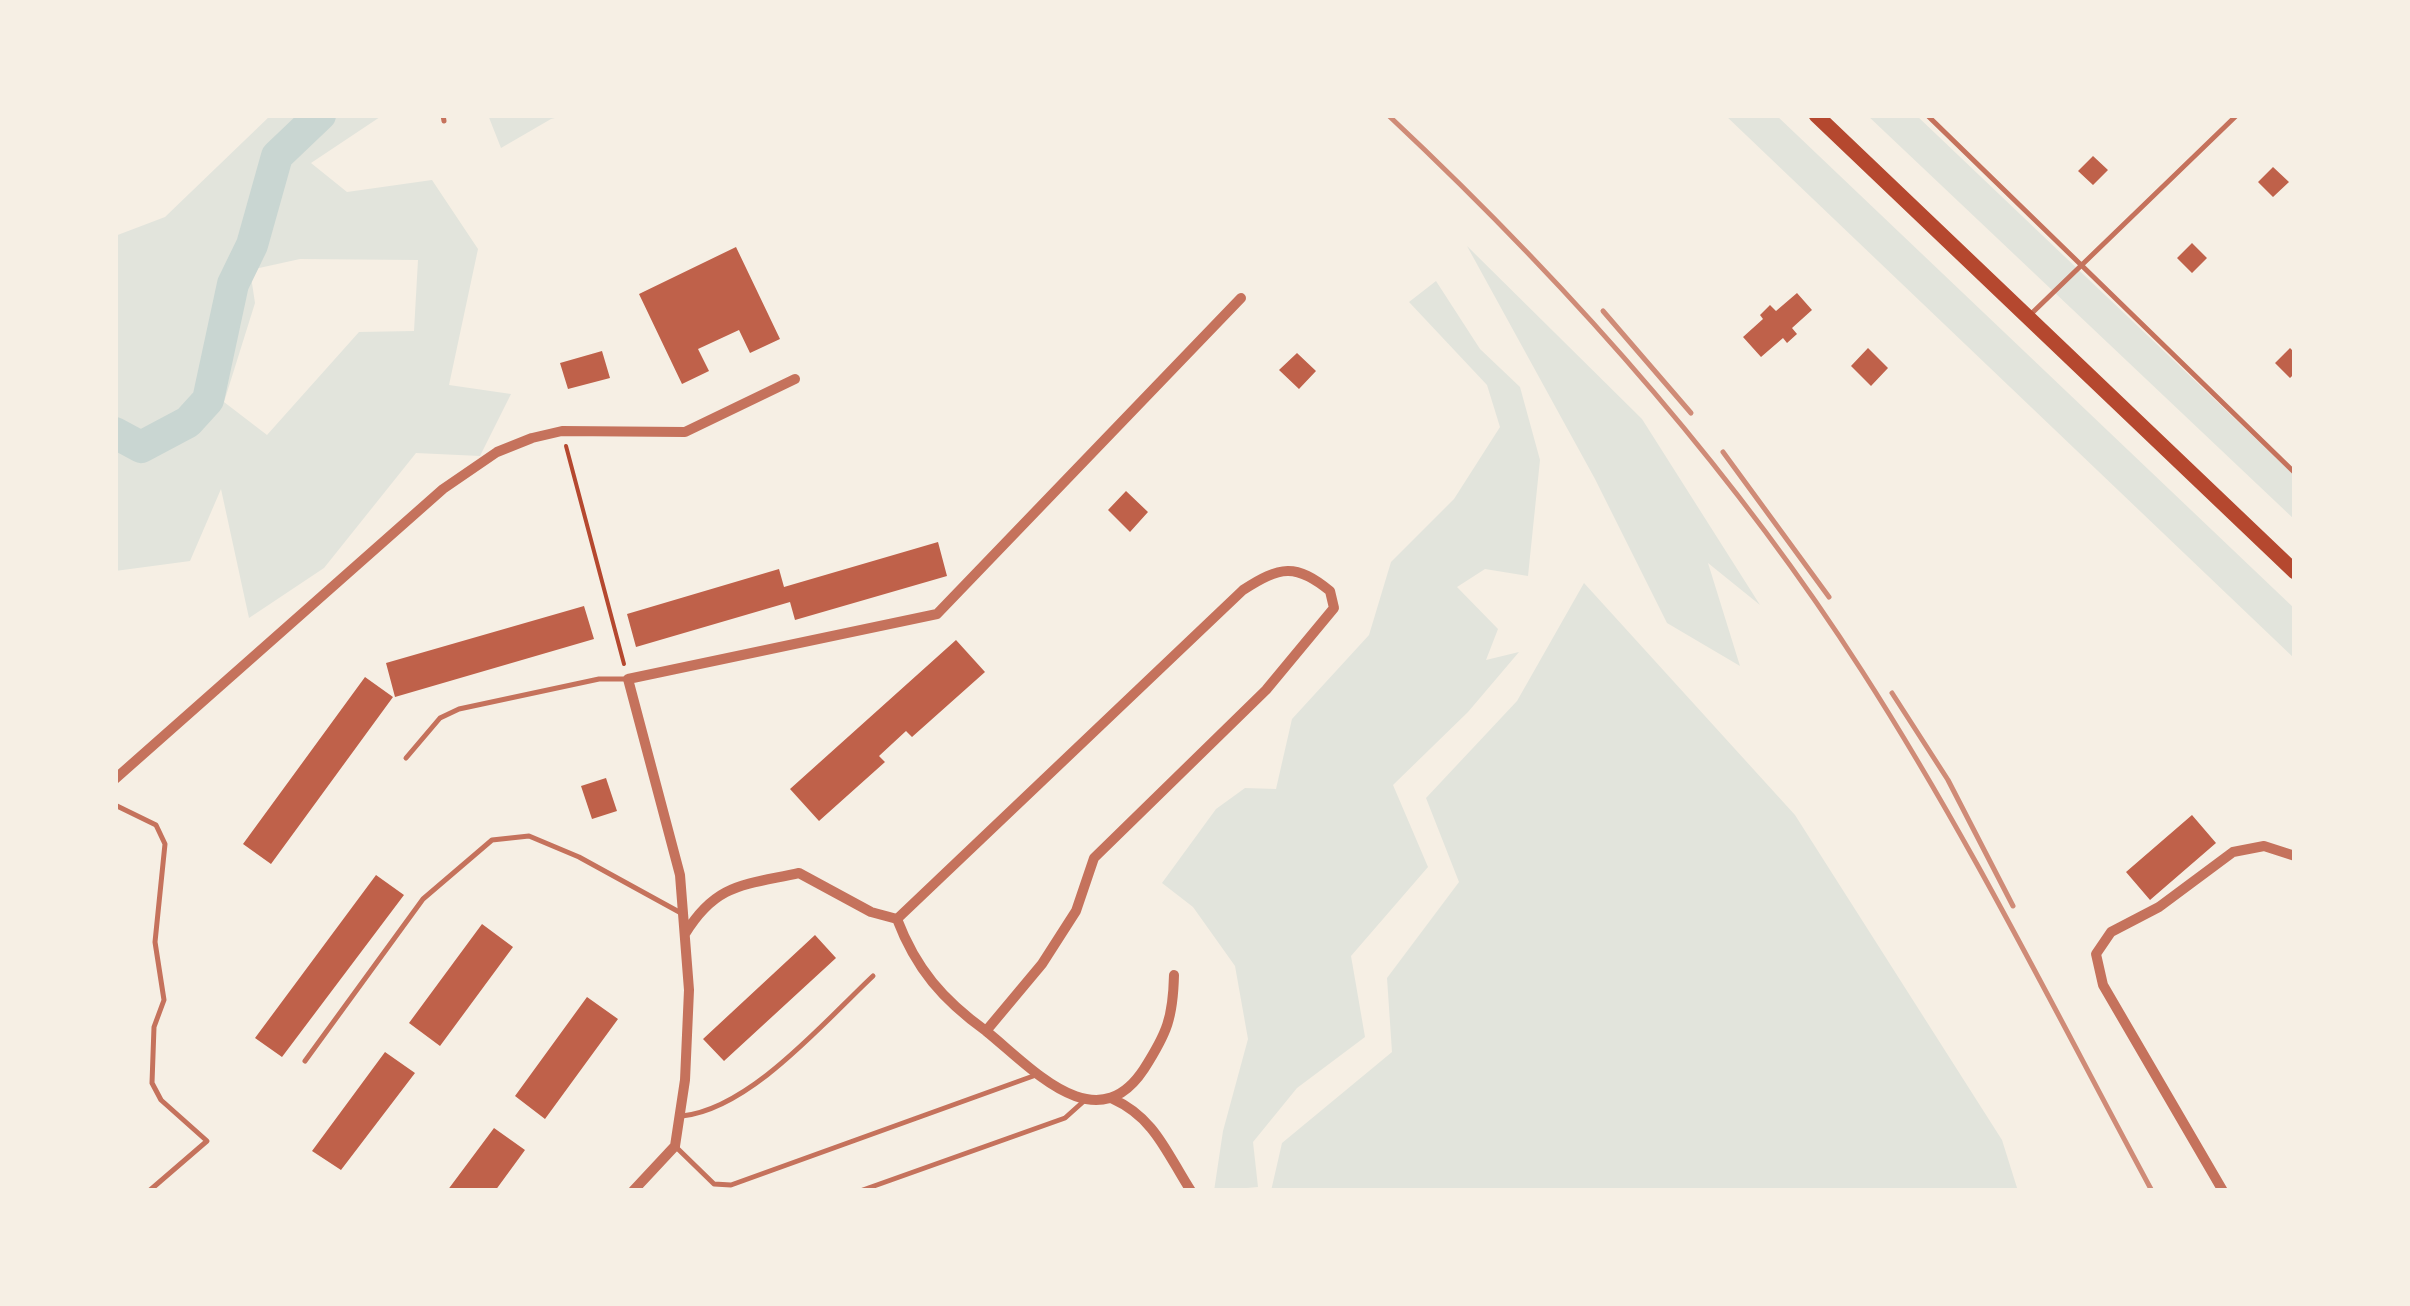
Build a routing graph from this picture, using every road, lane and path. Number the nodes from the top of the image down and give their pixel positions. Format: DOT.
graph roads {
  1 [pos="1816,115"];
  2 [pos="1927,115"];
  3 [pos="2237,115"];
  4 [pos="2082,265"];
  5 [pos="1241,298"];
  6 [pos="2028,317"];
  7 [pos="795,379"];
  8 [pos="562,431"];
  9 [pos="2295,473"];
  10 [pos="2295,572"];
  11 [pos="628,678"];
  12 [pos="406,758"];
  13 [pos="115,779"];
  14 [pos="115,805"];
  15 [pos="2295,856"];
  16 [pos="683,914"];
  17 [pos="897,919"];
  18 [pos="685,934"];
  19 [pos="873,976"];
  20 [pos="1174,976"];
  21 [pos="986,1031"];
  22 [pos="305,1062"];
  23 [pos="1039,1074"];
  24 [pos="1086,1099"];
  25 [pos="1113,1100"];
  26 [pos="682,1116"];
  27 [pos="675,1146"];
  28 [pos="731,1188"];
  29 [pos="150,1191"];
  30 [pos="633,1191"];
  31 [pos="860,1191"];
  32 [pos="1192,1191"];
  33 [pos="2223,1191"];
  1 -- 6 [label="main road"];
  2 -- 4 [label="lane"];
  3 -- 4 [label="lane"];
  4 -- 6 [label="lane"];
  4 -- 9 [label="lane"];
  5 -- 11 [label="street"];
  6 -- 10 [label="main road"];
  7 -- 8 [label="street"];
  8 -- 11 [label="path"];
  8 -- 13 [label="street"];
  11 -- 12 [label="lane"];
  11 -- 16 [label="street"];
  14 -- 29 [label="lane"];
  15 -- 33 [label="street"];
  16 -- 18 [label="street"];
  16 -- 22 [label="lane"];
  17 -- 18 [label="street"];
  17 -- 21 [label="street"];
  17 -- 21 [label="street"];
  18 -- 26 [label="street"];
  19 -- 26 [label="lane"];
  20 -- 25 [label="street"];
  21 -- 23 [label="street"];
  23 -- 24 [label="street"];
  23 -- 28 [label="lane"];
  24 -- 25 [label="street"];
  24 -- 31 [label="lane"];
  25 -- 32 [label="street"];
  26 -- 27 [label="street"];
  27 -- 28 [label="lane"];
  27 -- 30 [label="street"];
}
